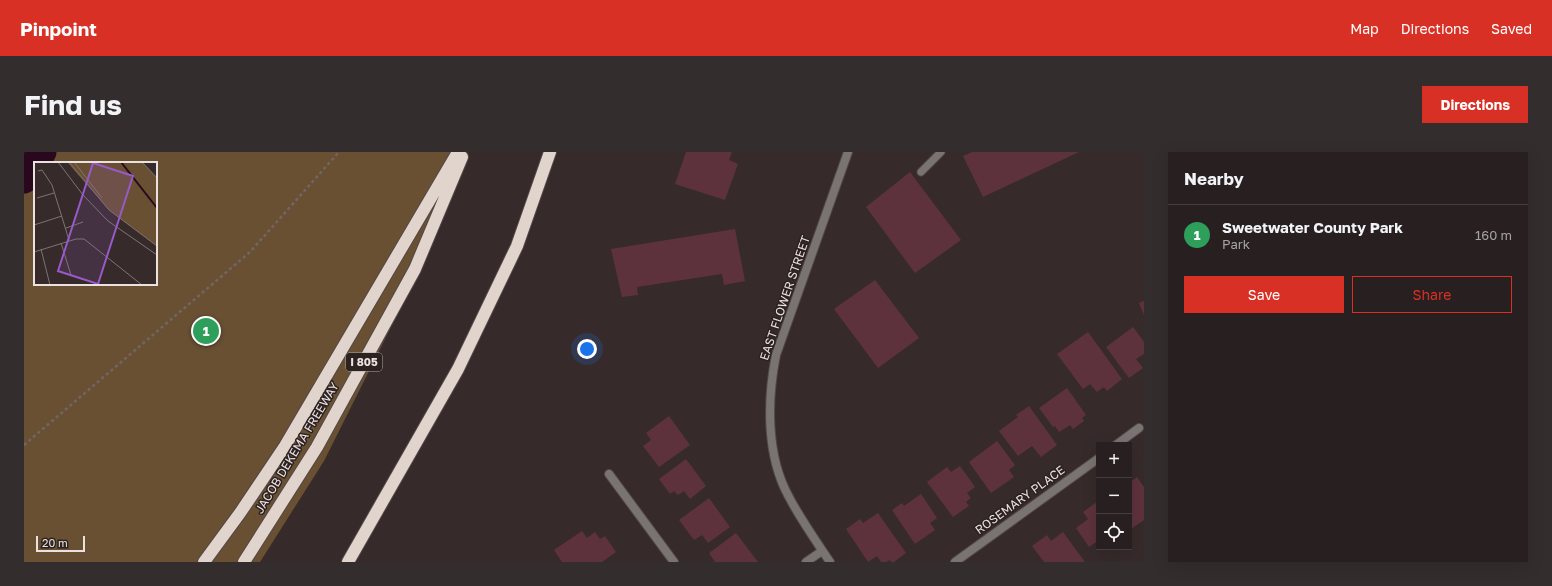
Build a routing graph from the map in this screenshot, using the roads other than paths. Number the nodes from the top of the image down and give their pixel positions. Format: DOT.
graph roads {
  1 [pos="458,152"];
  2 [pos="464,152"];
  3 [pos="550,152"];
  4 [pos="848,152"];
  5 [pos="941,152"];
  6 [pos="921,172"];
  7 [pos="1139,428"];
  8 [pos="1120,442"];
  9 [pos="1096,460"];
  10 [pos="608,474"];
  11 [pos="822,550"];
  12 [pos="204,562"];
  13 [pos="244,562"];
  14 [pos="348,562"];
  15 [pos="674,562"];
  16 [pos="806,562"];
  17 [pos="830,562"];
  18 [pos="955,562"];
  1 -- 12 [label="highway"];
  2 -- 13 [label="highway, JACOB DEKEMA FREEWAY / I 805"];
  3 -- 14 [label="highway"];
  4 -- 11 [label="street, EAST FLOWER STREET"];
  5 -- 6 [label="lane"];
  7 -- 8 [label="street"];
  9 -- 18 [label="street, ROSEMARY PLACE"];
  10 -- 15 [label="street"];
  11 -- 16 [label="street"];
  11 -- 17 [label="street, EAST FLOWER STREET"];
}
